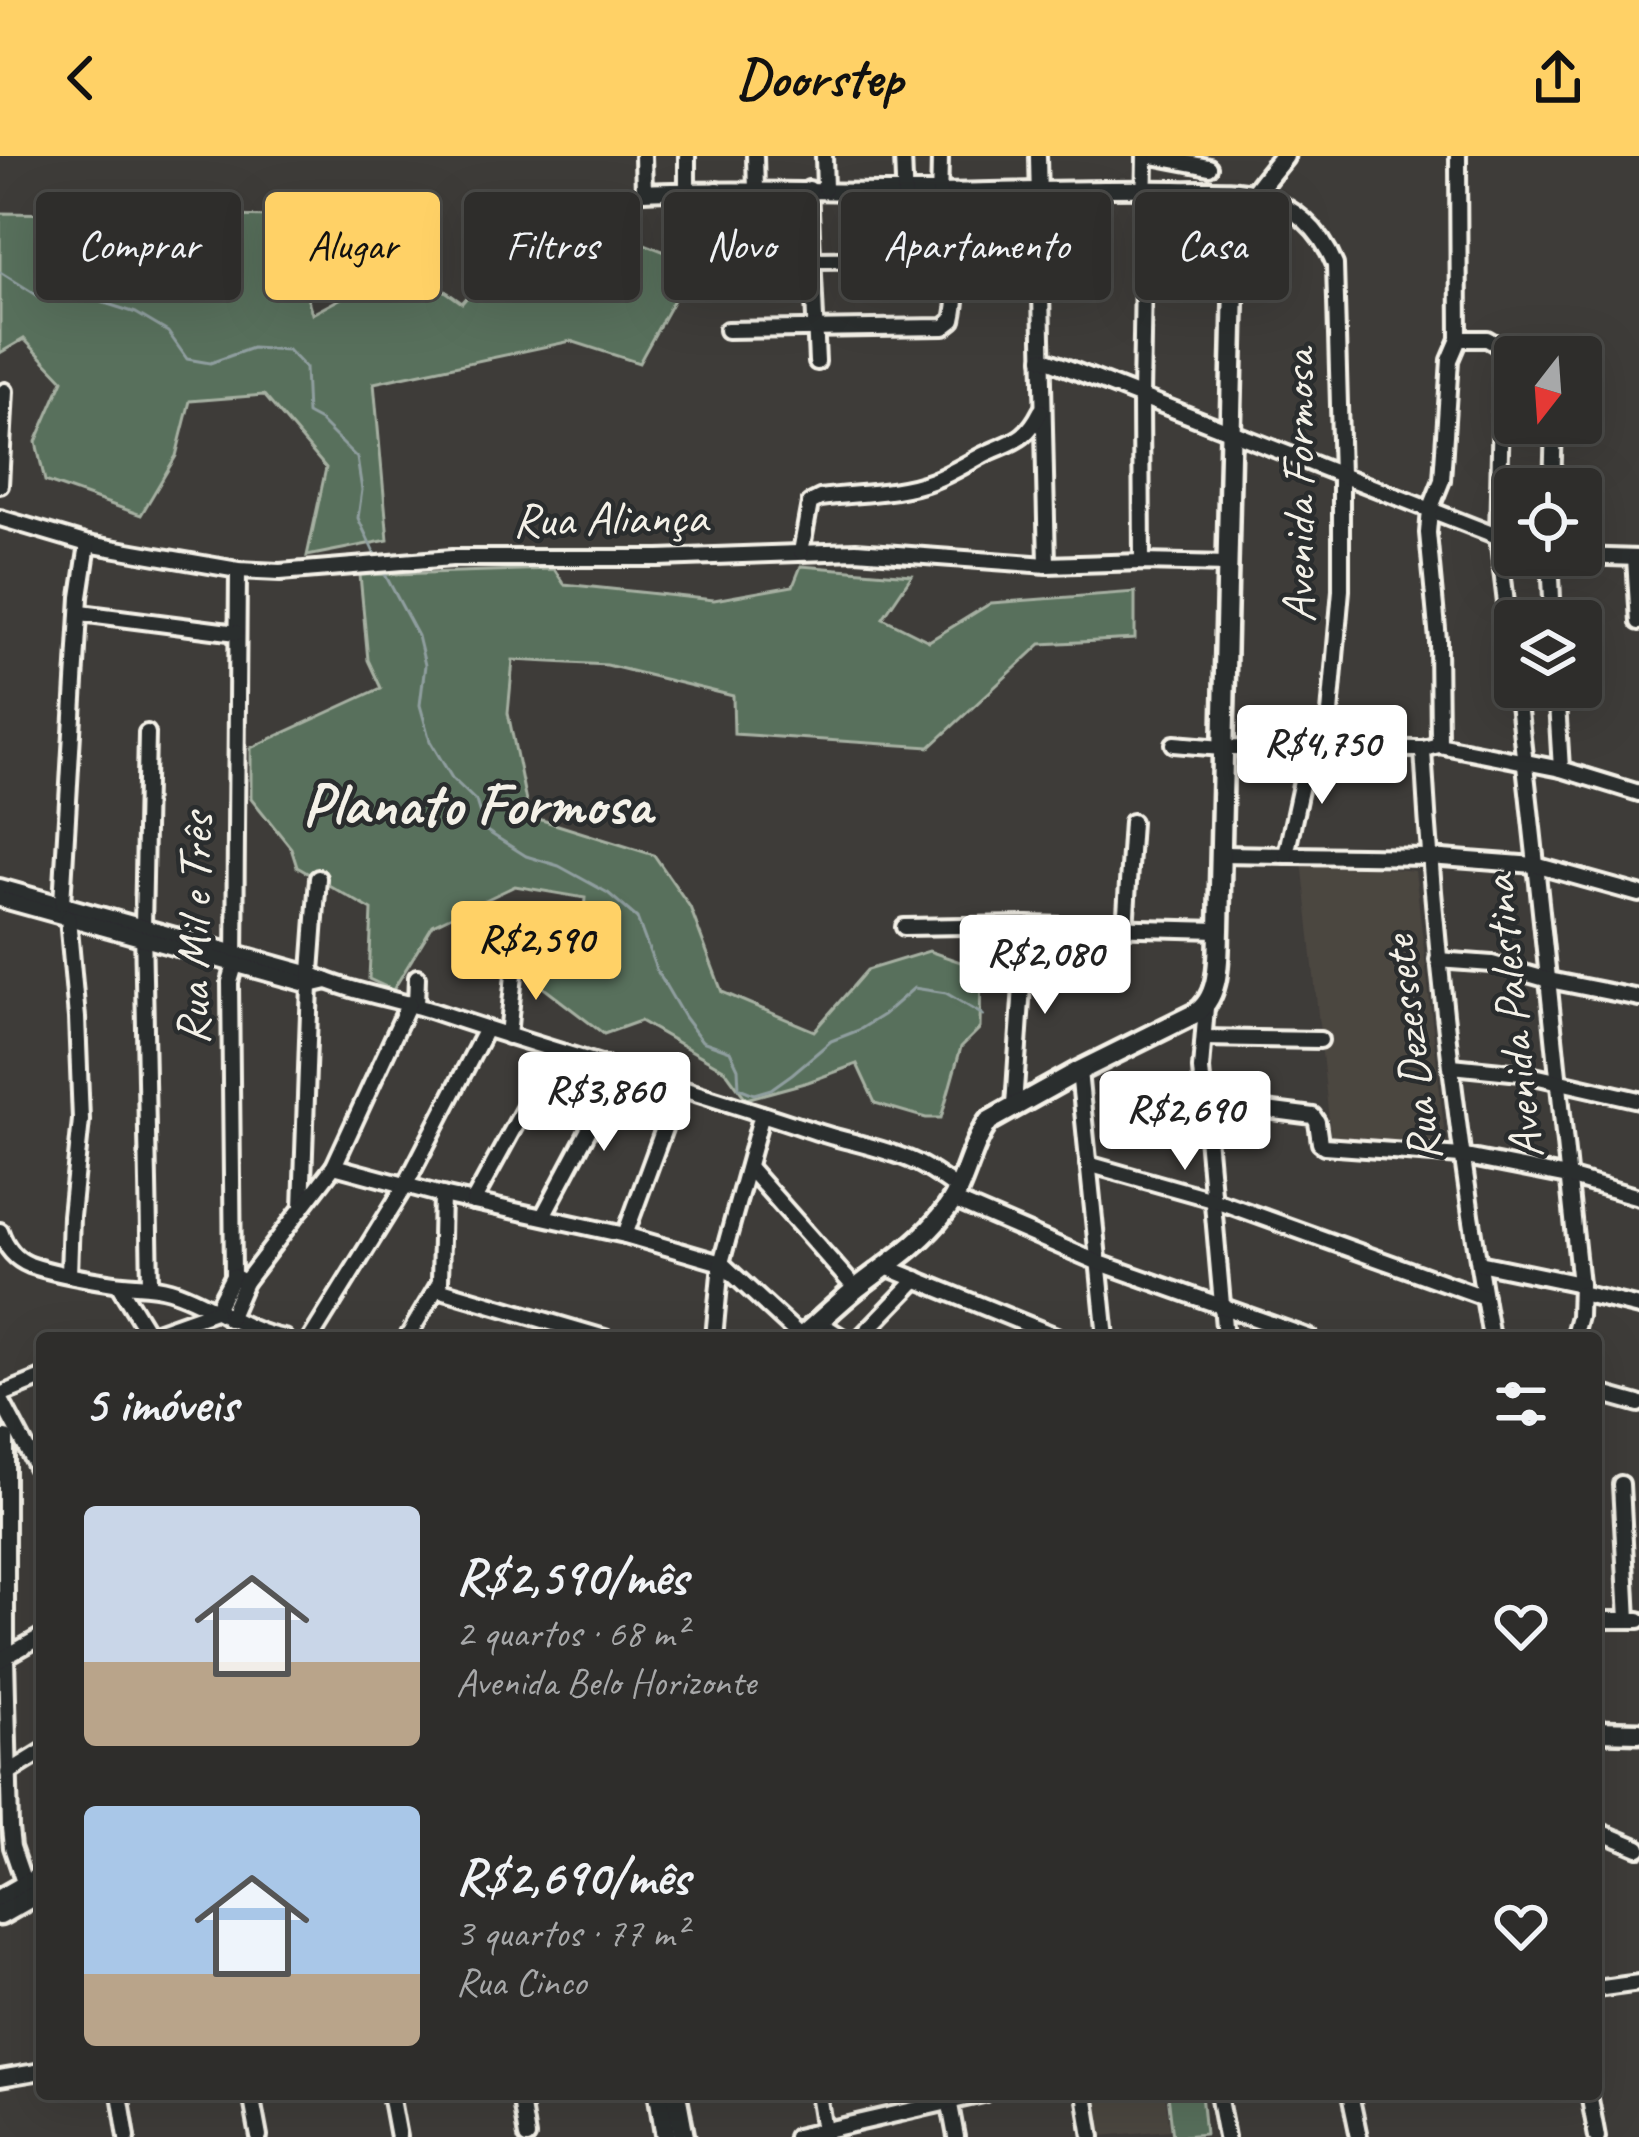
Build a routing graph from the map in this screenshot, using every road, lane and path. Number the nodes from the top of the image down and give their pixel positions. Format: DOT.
graph roads {
  1 [pos="643,156"];
  2 [pos="687,156"];
  3 [pos="755,156"];
  4 [pos="824,156"];
  5 [pos="903,156"];
  6 [pos="940,156"];
  7 [pos="1038,156"];
  8 [pos="1149,156"];
  9 [pos="1284,156"];
  10 [pos="1458,156"];
  11 [pos="1177,158"];
  12 [pos="1203,161"];
  13 [pos="1039,188"];
  14 [pos="808,189"];
  15 [pos="825,189"];
  16 [pos="1146,189"];
  17 [pos="687,190"];
  18 [pos="718,190"];
  19 [pos="756,190"];
  20 [pos="905,191"];
  21 [pos="808,192"];
  22 [pos="938,192"];
  23 [pos="1247,192"];
  24 [pos="1289,209"];
  25 [pos="815,300"];
  26 [pos="956,300"];
  27 [pos="1234,300"];
  28 [pos="816,329"];
  29 [pos="727,330"];
  30 [pos="1459,339"];
  31 [pos="1042,358"];
  32 [pos="817,362"];
  33 [pos="5,391"];
  34 [pos="1142,397"];
  35 [pos="1043,407"];
  36 [pos="1232,433"];
  37 [pos="1500,468"];
  38 [pos="1341,475"];
  39 [pos="0,485"];
  40 [pos="1430,510"];
  41 [pos="0,518"];
  42 [pos="1494,534"];
  43 [pos="88,544"];
  44 [pos="801,552"];
  45 [pos="1602,557"];
  46 [pos="1637,558"];
  47 [pos="1142,562"];
  48 [pos="1228,564"];
  49 [pos="1047,565"];
  50 [pos="238,570"];
  51 [pos="81,613"];
  52 [pos="1639,622"];
  53 [pos="237,633"];
  54 [pos="1518,708"];
  55 [pos="1557,708"];
  56 [pos="147,733"];
  57 [pos="1174,744"];
  58 [pos="1439,745"];
  59 [pos="1327,747"];
  60 [pos="1222,748"];
  61 [pos="1309,748"];
  62 [pos="1423,749"];
  63 [pos="1525,764"];
  64 [pos="1561,769"];
  65 [pos="1639,793"];
  66 [pos="1132,822"];
  67 [pos="1220,854"];
  68 [pos="1286,855"];
  69 [pos="1429,857"];
  70 [pos="1534,865"];
  71 [pos="318,878"];
  72 [pos="0,887"];
  73 [pos="1639,894"];
  74 [pos="0,899"];
  75 [pos="65,910"];
  76 [pos="1026,926"];
  77 [pos="904,927"];
  78 [pos="1125,929"];
  79 [pos="1219,930"];
  80 [pos="144,933"];
  81 [pos="235,959"];
  82 [pos="1438,960"];
  83 [pos="515,964"];
  84 [pos="417,976"];
  85 [pos="310,979"];
  86 [pos="1550,980"];
  87 [pos="1639,998"];
  88 [pos="412,1005"];
  89 [pos="1206,1007"];
  90 [pos="486,1029"];
  91 [pos="508,1036"];
  92 [pos="1204,1038"];
  93 [pos="1321,1040"];
  94 [pos="555,1052"];
  95 [pos="1452,1066"];
  96 [pos="620,1069"];
  97 [pos="1079,1071"];
  98 [pos="1557,1079"];
  99 [pos="649,1080"];
  100 [pos="1639,1100"];
  101 [pos="1204,1102"];
  102 [pos="1014,1106"];
  103 [pos="762,1114"];
  104 [pos="1461,1156"];
  105 [pos="1088,1164"];
  106 [pos="334,1166"];
  107 [pos="748,1168"];
  108 [pos="1568,1177"];
  109 [pos="405,1186"];
  110 [pos="442,1195"];
  111 [pos="956,1195"];
  112 [pos="1639,1197"];
  113 [pos="1212,1198"];
  114 [pos="473,1202"];
  115 [pos="302,1208"];
  116 [pos="543,1216"];
  117 [pos="0,1231"];
  118 [pos="625,1235"];
  119 [pos="1097,1262"];
  120 [pos="721,1263"];
  121 [pos="1479,1263"];
  122 [pos="886,1267"];
  123 [pos="69,1274"];
  124 [pos="239,1279"];
  125 [pos="917,1279"];
  126 [pos="118,1284"];
  127 [pos="150,1284"];
  128 [pos="1580,1288"];
  129 [pos="438,1289"];
  130 [pos="856,1289"];
  131 [pos="1484,1297"];
  132 [pos="1222,1306"];
  133 [pos="1639,1307"];
  134 [pos="222,1315"];
  135 [pos="818,1322"];
  136 [pos="143,1332"];
  137 [pos="163,1332"];
  138 [pos="263,1332"];
  139 [pos="315,1332"];
  140 [pos="410,1332"];
  141 [pos="585,1332"];
  142 [pos="715,1332"];
  143 [pos="795,1332"];
  144 [pos="807,1332"];
  145 [pos="834,1332"];
  146 [pos="866,1332"];
  147 [pos="1046,1332"];
  148 [pos="1105,1332"];
  149 [pos="1225,1332"];
  150 [pos="1294,1332"];
  151 [pos="1490,1332"];
  152 [pos="1576,1332"];
  153 [pos="36,1381"];
  154 [pos="1602,1394"];
  155 [pos="0,1397"];
  156 [pos="1639,1404"];
  157 [pos="8,1437"];
  158 [pos="36,1471"];
  159 [pos="1621,1484"];
  160 [pos="1602,1620"];
  161 [pos="1634,1620"];
  162 [pos="36,1639"];
  163 [pos="3,1658"];
  164 [pos="1602,1730"];
  165 [pos="1639,1732"];
  166 [pos="1602,1742"];
  167 [pos="1639,1744"];
  168 [pos="36,1756"];
  169 [pos="8,1773"];
  170 [pos="1602,1833"];
  171 [pos="1639,1848"];
  172 [pos="36,1884"];
  173 [pos="0,1900"];
  174 [pos="0,1916"];
  175 [pos="1639,1984"];
  176 [pos="1602,1988"];
  177 [pos="36,2072"];
  178 [pos="0,2078"];
  179 [pos="121,2100"];
  180 [pos="252,2100"];
  181 [pos="391,2100"];
  182 [pos="521,2100"];
  183 [pos="660,2100"];
  184 [pos="677,2100"];
  185 [pos="819,2100"];
  186 [pos="942,2100"];
  187 [pos="949,2100"];
  188 [pos="1086,2100"];
  189 [pos="1219,2100"];
  190 [pos="1351,2100"];
  191 [pos="1590,2100"];
  192 [pos="824,2134"];
  193 [pos="128,2137"];
  194 [pos="259,2137"];
  195 [pos="398,2137"];
  196 [pos="527,2137"];
  197 [pos="666,2137"];
  198 [pos="684,2137"];
  199 [pos="796,2137"];
  200 [pos="956,2137"];
  201 [pos="1092,2137"];
  202 [pos="1226,2137"];
  203 [pos="1359,2137"];
  204 [pos="1597,2137"];
  1 -- 17 [label="street"];
  2 -- 17 [label="street"];
  3 -- 19 [label="street"];
  4 -- 15 [label="street"];
  5 -- 20 [label="street"];
  6 -- 22 [label="street"];
  7 -- 13 [label="street"];
  8 -- 11 [label="street"];
  8 -- 16 [label="street"];
  9 -- 23 [label="main road, Avenida Formosa"];
  10 -- 30 [label="street"];
  11 -- 12 [label="street"];
  12 -- 23 [label="street"];
  13 -- 16 [label="street"];
  13 -- 22 [label="street"];
  13 -- 31 [label="street"];
  14 -- 15 [label="street"];
  14 -- 19 [label="street"];
  14 -- 21 [label="street"];
  15 -- 20 [label="street"];
  16 -- 23 [label="street"];
  16 -- 34 [label="street"];
  17 -- 18 [label="street"];
  18 -- 19 [label="street"];
  20 -- 22 [label="street"];
  24 -- 38 [label="street, Avenida Formosa"];
  25 -- 28 [label="street"];
  26 -- 28 [label="street"];
  27 -- 36 [label="main road, Avenida Formosa"];
  28 -- 29 [label="street"];
  28 -- 32 [label="street"];
  30 -- 37 [label="street, Avenida Palestina"];
  30 -- 40 [label="street"];
  31 -- 34 [label="street"];
  31 -- 35 [label="street"];
  33 -- 39 [label="street"];
  34 -- 36 [label="street"];
  34 -- 47 [label="street"];
  35 -- 44 [label="street"];
  35 -- 49 [label="street"];
  36 -- 38 [label="street"];
  36 -- 48 [label="main road, Avenida Formosa"];
  38 -- 40 [label="street"];
  38 -- 59 [label="street, Avenida Formosa"];
  40 -- 42 [label="street"];
  40 -- 58 [label="street"];
  41 -- 43 [label="street, Rua Aliança"];
  43 -- 50 [label="street, Rua Aliança"];
  43 -- 51 [label="street"];
  44 -- 49 [label="street, Rua Aliança"];
  44 -- 50 [label="street, Rua Aliança"];
  45 -- 46 [label="street"];
  46 -- 52 [label="street"];
  47 -- 48 [label="street, Rua Aliança"];
  47 -- 49 [label="street, Rua Aliança"];
  48 -- 60 [label="main road, Avenida Formosa"];
  50 -- 53 [label="street, Rua Mil e Três"];
  51 -- 53 [label="street"];
  51 -- 75 [label="street"];
  53 -- 81 [label="street, Rua Mil e Três"];
  54 -- 63 [label="street, Avenida Palestina"];
  55 -- 64 [label="street"];
  56 -- 80 [label="street"];
  57 -- 60 [label="street"];
  58 -- 62 [label="street"];
  58 -- 63 [label="street"];
  59 -- 61 [label="street"];
  59 -- 62 [label="street"];
  60 -- 61 [label="street"];
  60 -- 67 [label="main road, Avenida Formosa"];
  61 -- 68 [label="street"];
  62 -- 69 [label="street, Rua Dezessete"];
  63 -- 64 [label="street"];
  63 -- 70 [label="street, Avenida Palestina"];
  64 -- 65 [label="street"];
  66 -- 78 [label="street"];
  67 -- 68 [label="street"];
  67 -- 79 [label="main road, Avenida Formosa"];
  68 -- 69 [label="street"];
  69 -- 70 [label="street"];
  69 -- 82 [label="street, Rua Dezessete"];
  70 -- 73 [label="street"];
  70 -- 86 [label="street, Avenida Palestina"];
  71 -- 85 [label="street"];
  72 -- 75 [label="street"];
  74 -- 75 [label="street"];
  75 -- 80 [label="street"];
  75 -- 123 [label="street"];
  76 -- 77 [label="street"];
  76 -- 78 [label="street"];
  76 -- 102 [label="street"];
  78 -- 79 [label="street"];
  79 -- 89 [label="main road, Avenida Formosa"];
  80 -- 81 [label="street"];
  80 -- 127 [label="street"];
  81 -- 85 [label="street"];
  81 -- 124 [label="street, Rua Mil e Três"];
  82 -- 86 [label="street"];
  82 -- 95 [label="street, Rua Dezessete"];
  83 -- 91 [label="street"];
  84 -- 88 [label="street"];
  85 -- 88 [label="street"];
  85 -- 115 [label="street"];
  86 -- 87 [label="street"];
  86 -- 98 [label="street, Avenida Palestina"];
  88 -- 90 [label="street"];
  88 -- 106 [label="street"];
  89 -- 92 [label="street"];
  89 -- 97 [label="main road"];
  90 -- 91 [label="street"];
  90 -- 109 [label="street"];
  91 -- 94 [label="street"];
  92 -- 93 [label="street"];
  92 -- 101 [label="street"];
  94 -- 96 [label="street"];
  94 -- 114 [label="street"];
  95 -- 98 [label="street"];
  95 -- 104 [label="street, Rua Dezessete"];
  96 -- 99 [label="street"];
  96 -- 116 [label="street"];
  97 -- 102 [label="main road"];
  97 -- 105 [label="street"];
  98 -- 100 [label="street"];
  98 -- 108 [label="street, Avenida Palestina"];
  99 -- 103 [label="street"];
  99 -- 118 [label="street"];
  101 -- 104 [label="street"];
  101 -- 113 [label="street"];
  102 -- 111 [label="main road"];
  103 -- 107 [label="street"];
  103 -- 111 [label="street"];
  104 -- 108 [label="street"];
  104 -- 121 [label="street, Rua Dezessete"];
  105 -- 113 [label="street"];
  105 -- 119 [label="street"];
  106 -- 109 [label="street"];
  106 -- 115 [label="street"];
  107 -- 120 [label="street"];
  107 -- 130 [label="street"];
  108 -- 112 [label="street"];
  108 -- 128 [label="street, Avenida Palestina"];
  109 -- 110 [label="street"];
  109 -- 139 [label="street"];
  110 -- 114 [label="street"];
  110 -- 129 [label="street"];
  111 -- 119 [label="street"];
  111 -- 122 [label="main road"];
  113 -- 131 [label="street"];
  113 -- 132 [label="street"];
  114 -- 116 [label="street"];
  115 -- 124 [label="street"];
  116 -- 118 [label="street"];
  117 -- 123 [label="street"];
  118 -- 120 [label="street"];
  119 -- 132 [label="street"];
  119 -- 148 [label="street"];
  120 -- 142 [label="street"];
  120 -- 143 [label="street"];
  121 -- 128 [label="street"];
  121 -- 131 [label="street, Rua Dezessete"];
  122 -- 125 [label="street"];
  122 -- 130 [label="main road"];
  123 -- 126 [label="street"];
  124 -- 134 [label="street"];
  125 -- 146 [label="street"];
  125 -- 147 [label="street"];
  126 -- 127 [label="street"];
  126 -- 136 [label="street"];
  127 -- 134 [label="street"];
  128 -- 133 [label="street"];
  128 -- 152 [label="street, Avenida Palestina"];
  129 -- 140 [label="street"];
  129 -- 141 [label="street"];
  130 -- 135 [label="main road"];
  131 -- 151 [label="street, Rua Dezessete"];
  132 -- 149 [label="street"];
  132 -- 150 [label="street"];
  134 -- 137 [label="street"];
  134 -- 138 [label="street"];
  135 -- 144 [label="main road"];
  135 -- 145 [label="street"];
  153 -- 155 [label="street"];
  154 -- 156 [label="street"];
  155 -- 157 [label="street"];
  157 -- 158 [label="street"];
  157 -- 163 [label="street"];
  159 -- 161 [label="street"];
  160 -- 161 [label="street"];
  162 -- 163 [label="street"];
  163 -- 169 [label="street"];
  164 -- 165 [label="main road"];
  166 -- 167 [label="main road"];
  168 -- 169 [label="street"];
  169 -- 172 [label="street"];
  170 -- 171 [label="street"];
  172 -- 173 [label="main road"];
  172 -- 174 [label="main road"];
  175 -- 176 [label="street"];
  177 -- 178 [label="street"];
  179 -- 193 [label="street"];
  180 -- 194 [label="street"];
  181 -- 195 [label="street"];
  182 -- 196 [label="street"];
  183 -- 197 [label="main road"];
  184 -- 198 [label="main road"];
  185 -- 192 [label="street"];
  186 -- 192 [label="street"];
  187 -- 200 [label="street"];
  188 -- 201 [label="street"];
  189 -- 202 [label="street"];
  190 -- 203 [label="street"];
  191 -- 204 [label="street"];
  192 -- 199 [label="street"];
}
